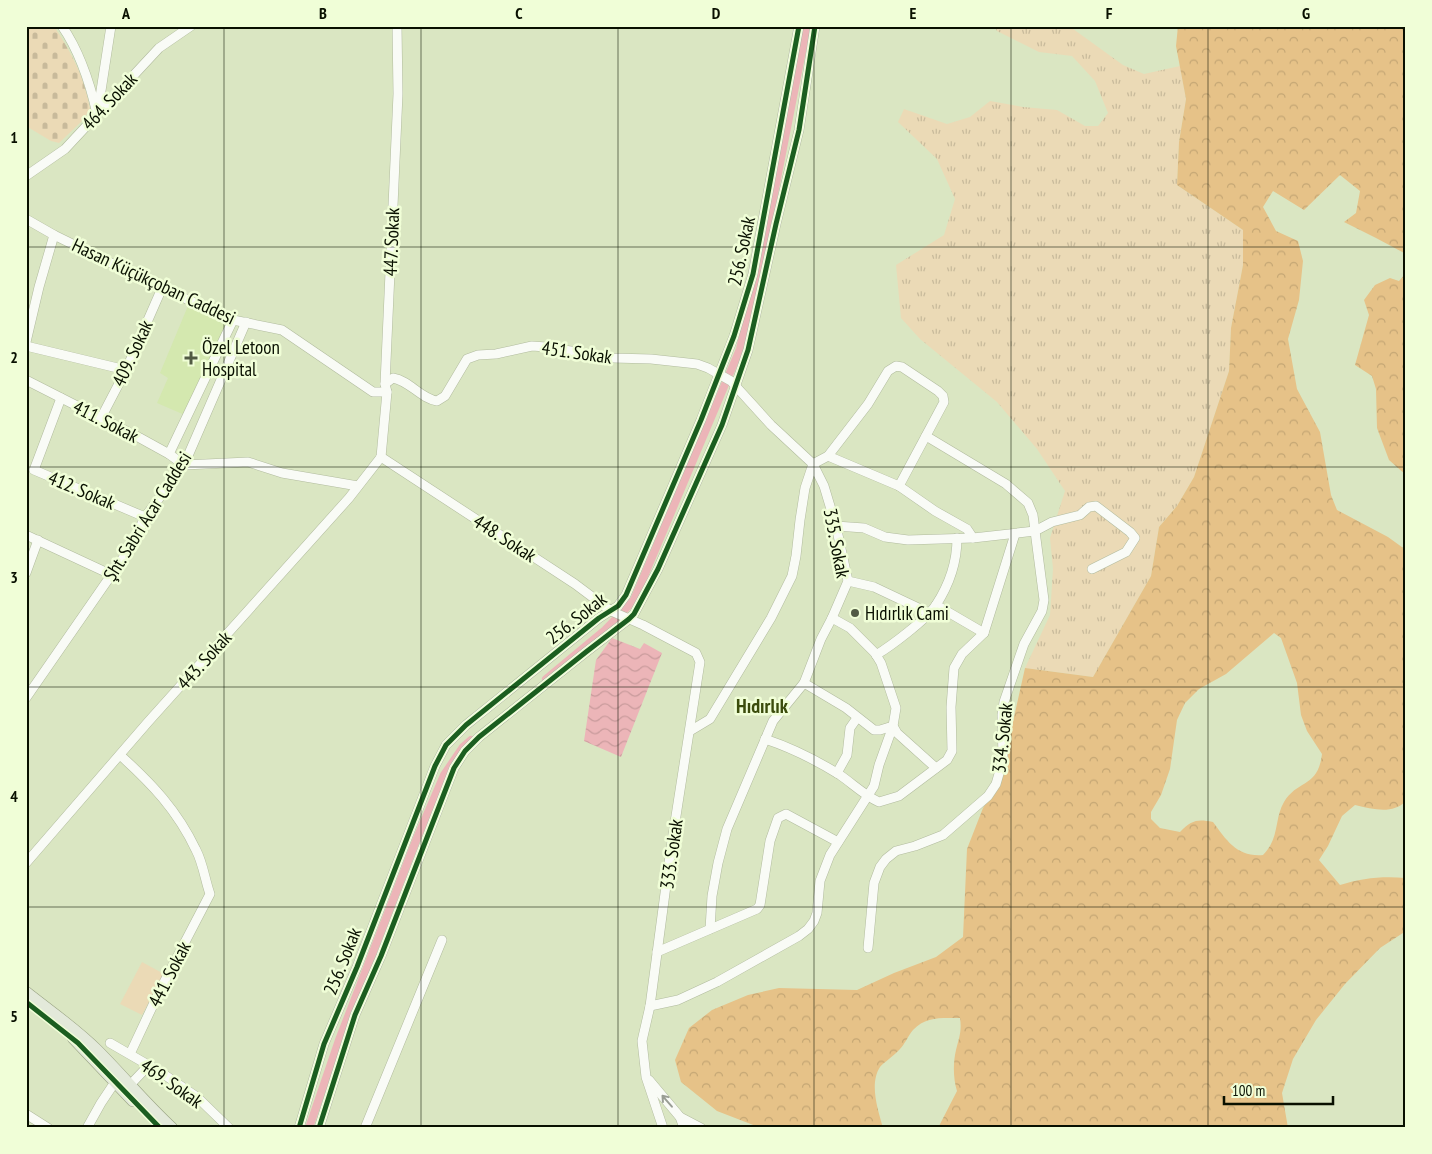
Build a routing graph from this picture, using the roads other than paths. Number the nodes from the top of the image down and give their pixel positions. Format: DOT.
graph roads {
  1 [pos="62,26"];
  2 [pos="111,26"];
  3 [pos="191,26"];
  4 [pos="397,26"];
  5 [pos="799,26"];
  6 [pos="815,26"];
  7 [pos="97,114"];
  8 [pos="26,176"];
  9 [pos="26,219"];
  10 [pos="54,235"];
  11 [pos="162,288"];
  12 [pos="233,320"];
  13 [pos="246,322"];
  14 [pos="26,342"];
  15 [pos="26,346"];
  16 [pos="126,370"];
  17 [pos="727,379"];
  18 [pos="26,380"];
  19 [pos="386,388"];
  20 [pos="61,398"];
  21 [pos="101,418"];
  22 [pos="926,436"];
  23 [pos="169,454"];
  24 [pos="828,456"];
  25 [pos="381,457"];
  26 [pos="813,464"];
  27 [pos="184,466"];
  28 [pos="358,486"];
  29 [pos="899,486"];
  30 [pos="145,517"];
  31 [pos="836,526"];
  32 [pos="1036,531"];
  33 [pos="1015,534"];
  34 [pos="26,535"];
  35 [pos="957,538"];
  36 [pos="972,538"];
  37 [pos="38,540"];
  38 [pos="1092,569"];
  39 [pos="26,573"];
  40 [pos="112,575"];
  41 [pos="848,581"];
  42 [pos="936,605"];
  43 [pos="612,611"];
  44 [pos="929,613"];
  45 [pos="832,618"];
  46 [pos="628,619"];
  47 [pos="984,633"];
  48 [pos="876,655"];
  49 [pos="804,683"];
  50 [pos="26,698"];
  51 [pos="856,718"];
  52 [pos="894,726"];
  53 [pos="690,731"];
  54 [pos="765,739"];
  55 [pos="120,754"];
  56 [pos="936,768"];
  57 [pos="837,773"];
  58 [pos="868,796"];
  59 [pos="838,842"];
  60 [pos="26,863"];
  61 [pos="710,929"];
  62 [pos="442,940"];
  63 [pos="868,948"];
  64 [pos="657,952"];
  65 [pos="26,992"];
  66 [pos="26,1002"];
  67 [pos="650,1006"];
  68 [pos="110,1043"];
  69 [pos="130,1054"];
  70 [pos="149,1066"];
  71 [pos="646,1077"];
  72 [pos="115,1082"];
  73 [pos="130,1086"];
  74 [pos="680,1117"];
  75 [pos="27,1118"];
  76 [pos="48,1128"];
  77 [pos="87,1128"];
  78 [pos="160,1128"];
  79 [pos="172,1128"];
  80 [pos="229,1128"];
  81 [pos="299,1128"];
  82 [pos="320,1128"];
  83 [pos="365,1128"];
  84 [pos="663,1128"];
  85 [pos="684,1128"];
  86 [pos="701,1128"];
  1 -- 7 [label="street"];
  2 -- 7 [label="street"];
  3 -- 7 [label="street, 464. Sokak"];
  4 -- 19 [label="street, 447. Sokak"];
  5 -- 17 [label="street, 256. Sokak"];
  6 -- 17 [label="street"];
  7 -- 8 [label="street, 464. Sokak"];
  9 -- 10 [label="street, Hasan Küçükçoban Caddesi"];
  10 -- 11 [label="street, Hasan Küçükçoban Caddesi"];
  10 -- 14 [label="street"];
  11 -- 12 [label="street, Hasan Küçükçoban Caddesi"];
  11 -- 16 [label="street, 409. Sokak"];
  12 -- 13 [label="street, Hasan Küçükçoban Caddesi"];
  12 -- 23 [label="street"];
  13 -- 19 [label="street, Hasan Küçükçoban Caddesi"];
  13 -- 27 [label="street, Şht. Sabri Acar Caddesi"];
  15 -- 16 [label="street"];
  16 -- 21 [label="street, 409. Sokak"];
  17 -- 19 [label="street, 451. Sokak"];
  17 -- 26 [label="street, 335. Sokak"];
  17 -- 43 [label="street, 256. Sokak"];
  17 -- 46 [label="street"];
  18 -- 20 [label="street, 411. Sokak"];
  19 -- 25 [label="street, 447. Sokak"];
  20 -- 21 [label="street, 411. Sokak"];
  20 -- 30 [label="street, 412. Sokak"];
  21 -- 23 [label="street, 411. Sokak"];
  22 -- 24 [label="street"];
  22 -- 29 [label="street"];
  22 -- 32 [label="street, 334. Sokak"];
  23 -- 27 [label="street, 411. Sokak"];
  24 -- 26 [label="street"];
  24 -- 29 [label="street"];
  25 -- 28 [label="street, 443. Sokak"];
  25 -- 43 [label="street, 448. Sokak"];
  26 -- 31 [label="street, 335. Sokak"];
  26 -- 53 [label="street"];
  27 -- 28 [label="street"];
  27 -- 30 [label="street, Şht. Sabri Acar Caddesi"];
  28 -- 55 [label="street, 443. Sokak"];
  29 -- 36 [label="street"];
  30 -- 40 [label="street, Şht. Sabri Acar Caddesi"];
  31 -- 35 [label="street"];
  31 -- 41 [label="street, 335. Sokak"];
  32 -- 33 [label="street"];
  32 -- 38 [label="street"];
  32 -- 63 [label="street, 334. Sokak"];
  33 -- 36 [label="street"];
  33 -- 47 [label="street"];
  34 -- 37 [label="street"];
  35 -- 36 [label="street"];
  35 -- 42 [label="street"];
  37 -- 39 [label="street"];
  37 -- 40 [label="street"];
  40 -- 50 [label="street, Şht. Sabri Acar Caddesi"];
  41 -- 44 [label="street"];
  41 -- 45 [label="street, 335. Sokak"];
  42 -- 44 [label="street"];
  42 -- 47 [label="street"];
  43 -- 46 [label="street, 448. Sokak"];
  43 -- 81 [label="street, 256. Sokak"];
  44 -- 48 [label="street"];
  45 -- 48 [label="street"];
  45 -- 49 [label="street, 335. Sokak"];
  46 -- 53 [label="street, 333. Sokak"];
  46 -- 82 [label="street"];
  47 -- 56 [label="street"];
  48 -- 52 [label="street"];
  49 -- 51 [label="street"];
  49 -- 54 [label="street, 335. Sokak"];
  51 -- 52 [label="street"];
  51 -- 57 [label="street"];
  52 -- 56 [label="street"];
  52 -- 58 [label="street"];
  53 -- 64 [label="street, 333. Sokak"];
  54 -- 57 [label="street"];
  54 -- 61 [label="street, 335. Sokak"];
  55 -- 60 [label="street, 443. Sokak"];
  55 -- 69 [label="street, 441. Sokak"];
  56 -- 58 [label="street"];
  57 -- 58 [label="street"];
  58 -- 59 [label="street"];
  59 -- 61 [label="street"];
  59 -- 67 [label="street"];
  61 -- 64 [label="street"];
  62 -- 83 [label="street"];
  64 -- 67 [label="street, 333. Sokak"];
  65 -- 73 [label="main road"];
  66 -- 72 [label="main road"];
  67 -- 71 [label="street, 333. Sokak"];
  68 -- 69 [label="street, 469. Sokak"];
  69 -- 70 [label="street, 469. Sokak"];
  70 -- 73 [label="street"];
  70 -- 80 [label="street, 469. Sokak"];
  74 -- 71 [label="street, one-way"];
  71 -- 84 [label="street, 333. Sokak"];
  72 -- 77 [label="street"];
  72 -- 78 [label="main road"];
  73 -- 79 [label="main road"];
  74 -- 85 [label="street"];
  74 -- 86 [label="street"];
  75 -- 76 [label="street"];
}
